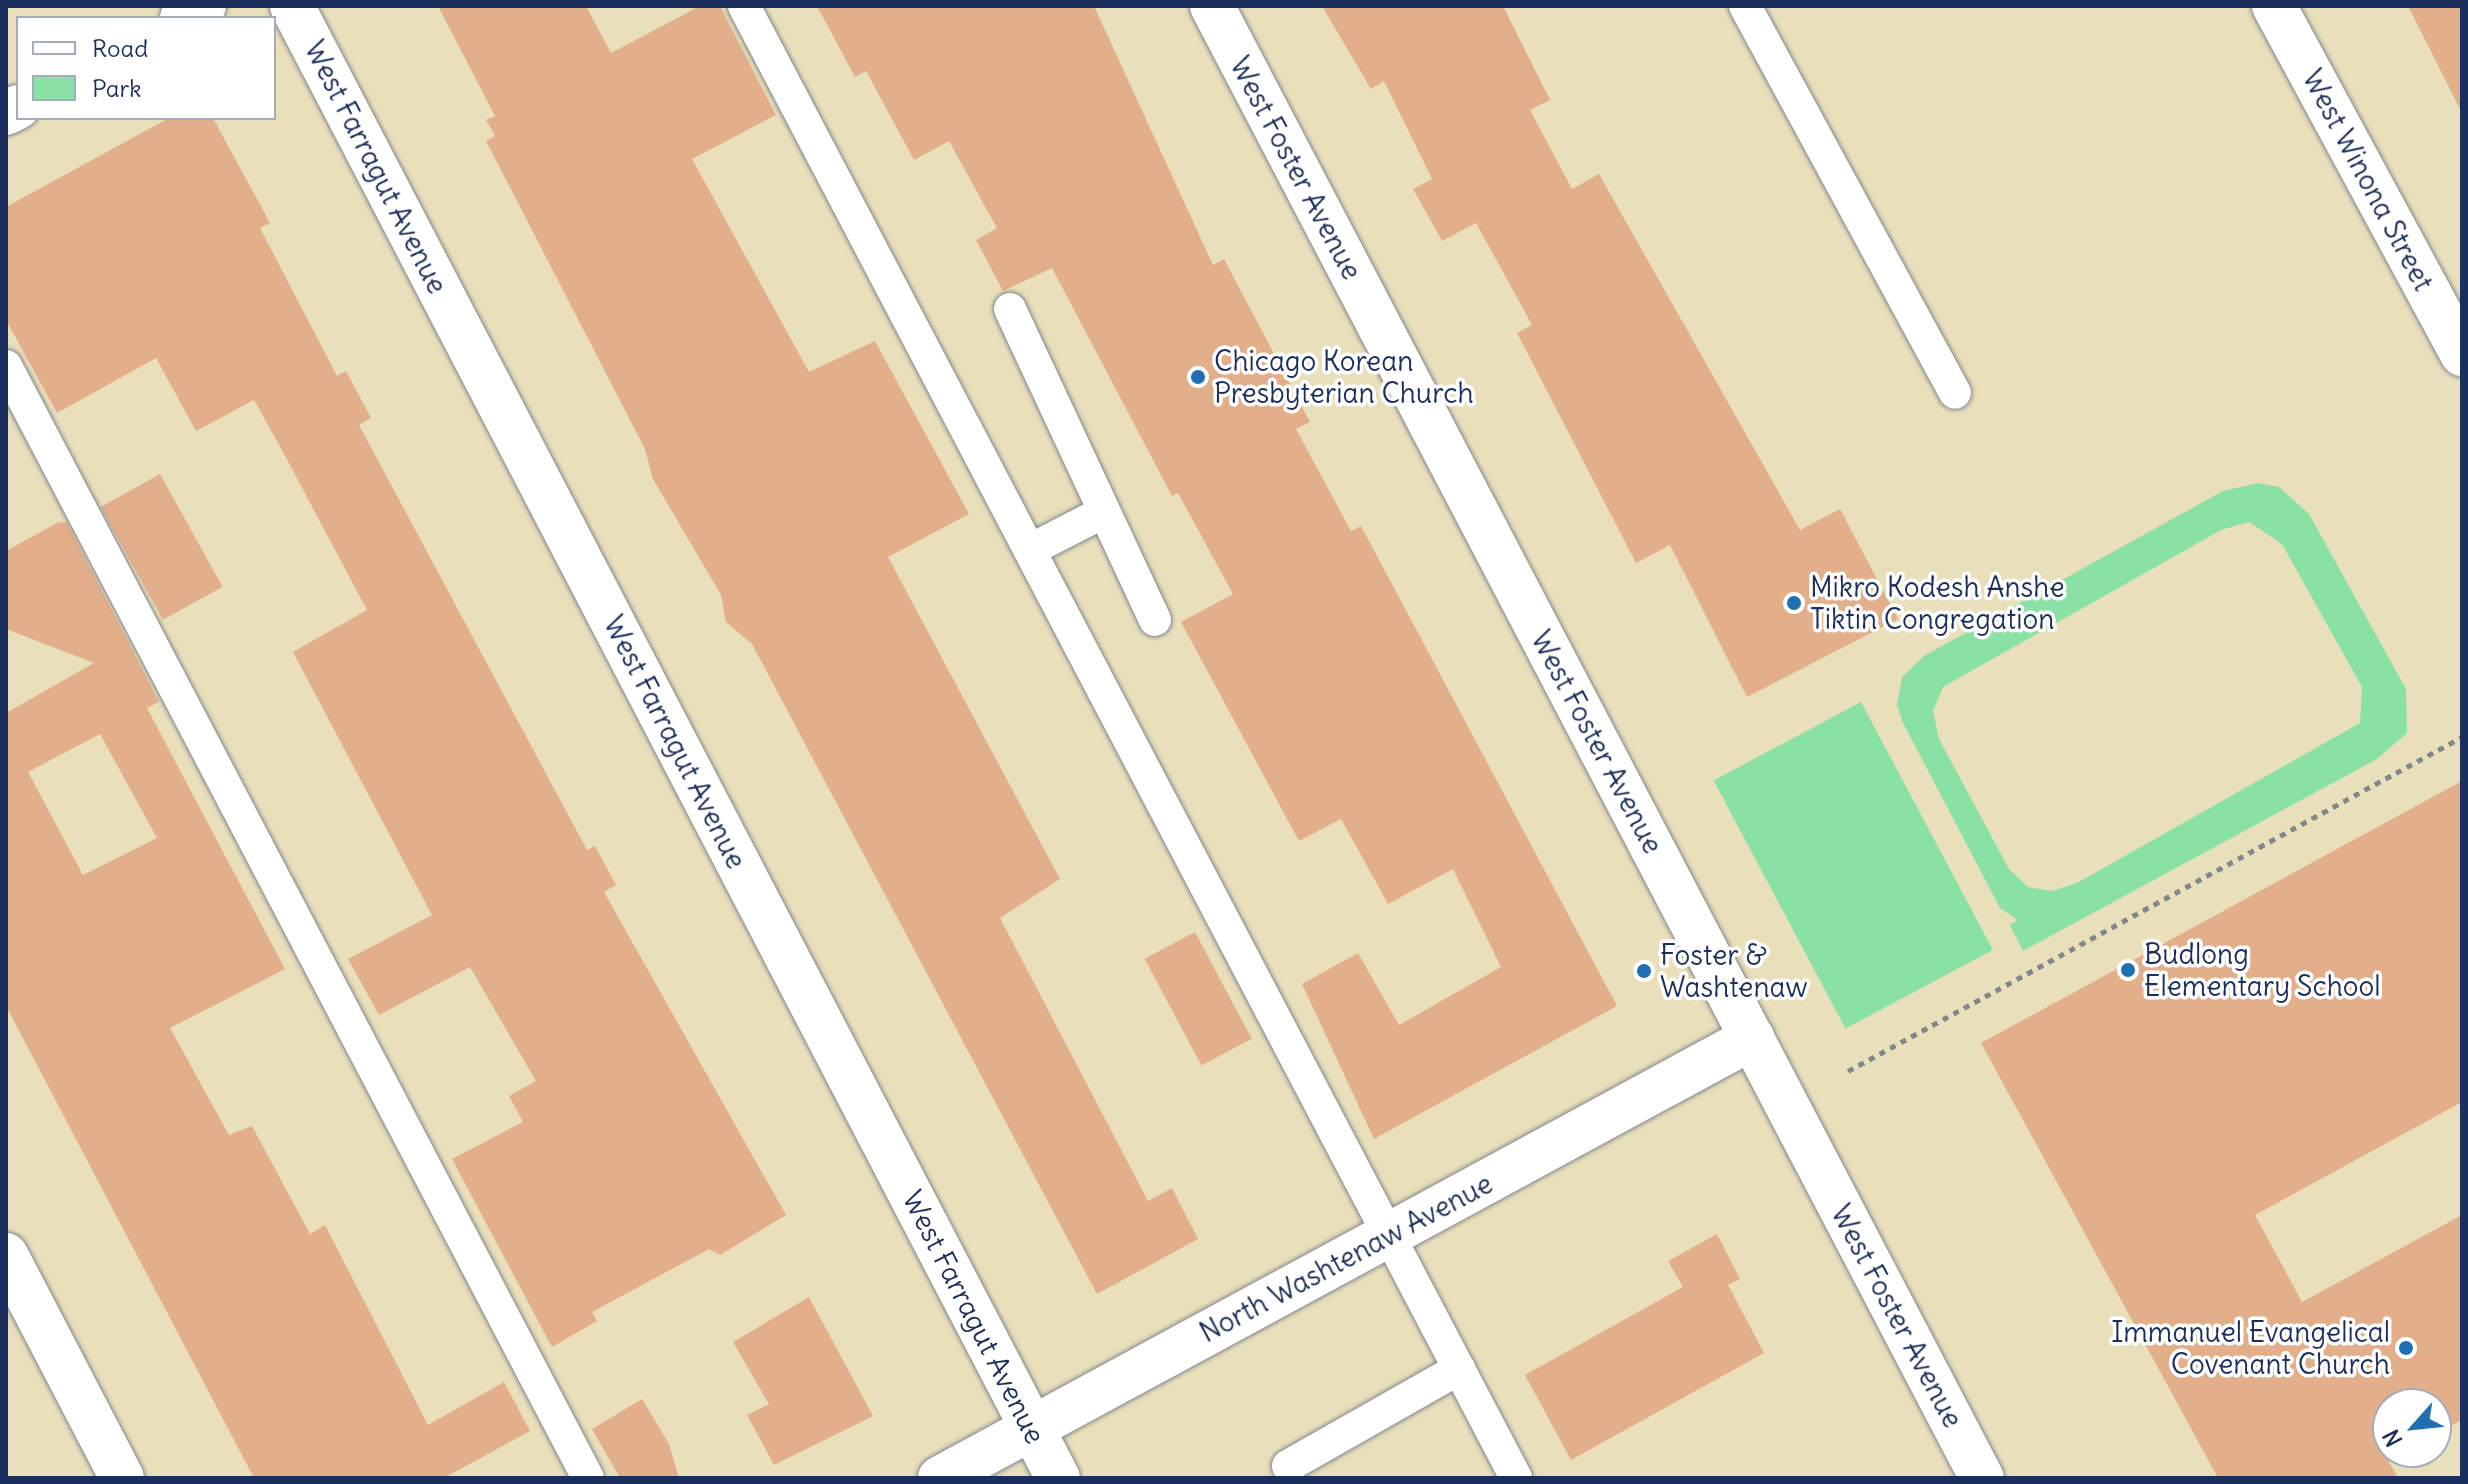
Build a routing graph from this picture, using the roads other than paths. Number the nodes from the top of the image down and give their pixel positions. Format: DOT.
graph roads {
  1 [pos="204,6"];
  2 [pos="292,6"];
  3 [pos="744,6"];
  4 [pos="1212,6"];
  5 [pos="1745,6"];
  6 [pos="2274,6"];
  7 [pos="186,16"];
  8 [pos="1010,309"];
  9 [pos="2462,354"];
  10 [pos="6,366"];
  11 [pos="1955,393"];
  12 [pos="1104,512"];
  13 [pos="1030,550"];
  14 [pos="1155,620"];
  15 [pos="1752,1038"];
  16 [pos="1389,1235"];
  17 [pos="6,1255"];
  18 [pos="1459,1369"];
  19 [pos="1032,1428"];
  20 [pos="1288,1466"];
  21 [pos="122,1478"];
  22 [pos="588,1478"];
  23 [pos="940,1478"];
  24 [pos="1058,1478"];
  25 [pos="1516,1478"];
  26 [pos="1982,1478"];
  1 -- 7 [label="street"];
  2 -- 19 [label="street, West Farragut Avenue"];
  3 -- 13 [label="lane"];
  4 -- 15 [label="street, West Foster Avenue"];
  5 -- 11 [label="lane"];
  6 -- 9 [label="street, West Winona Street"];
  8 -- 12 [label="lane"];
  10 -- 22 [label="lane"];
  12 -- 13 [label="lane"];
  12 -- 14 [label="lane"];
  13 -- 16 [label="lane"];
  15 -- 16 [label="street, North Washtenaw Avenue"];
  15 -- 26 [label="street, West Foster Avenue"];
  16 -- 18 [label="lane"];
  16 -- 19 [label="street, North Washtenaw Avenue"];
  17 -- 21 [label="street"];
  18 -- 20 [label="lane"];
  18 -- 25 [label="lane"];
  19 -- 23 [label="street, North Washtenaw Avenue"];
  19 -- 24 [label="street, West Farragut Avenue"];
}
